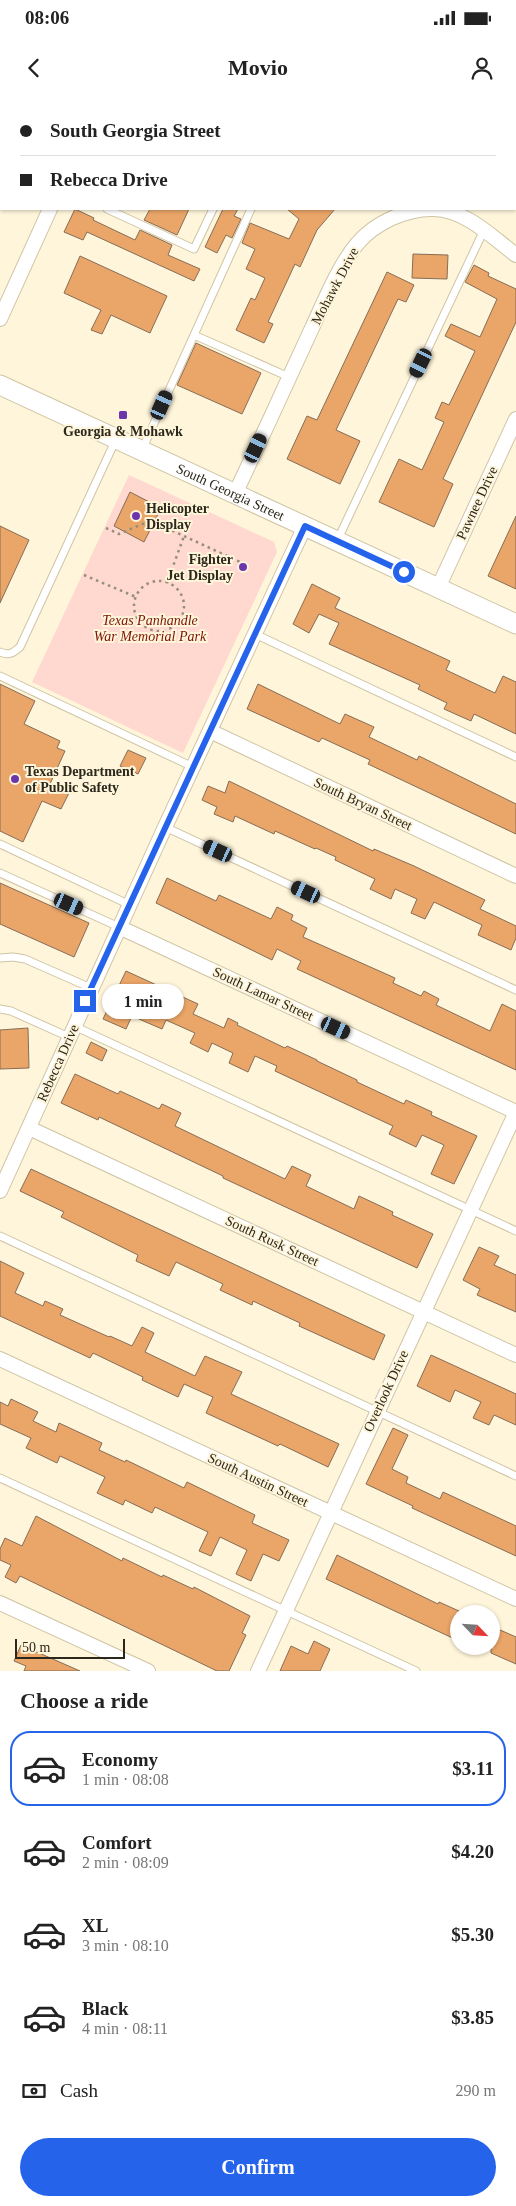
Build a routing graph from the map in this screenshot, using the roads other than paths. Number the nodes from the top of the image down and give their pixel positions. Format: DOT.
graph roads {
  1 [pos="50,210"];
  2 [pos="109,210"];
  3 [pos="213,210"];
  4 [pos="251,210"];
  5 [pos="427,210"];
  6 [pos="439,210"];
  7 [pos="484,230"];
  8 [pos="516,255"];
  9 [pos="0,319"];
  10 [pos="194,335"];
  11 [pos="289,377"];
  12 [pos="0,385"];
  13 [pos="516,419"];
  14 [pos="116,439"];
  15 [pos="141,450"];
  16 [pos="235,494"];
  17 [pos="305,526"];
  18 [pos="336,541"];
  19 [pos="438,588"];
  20 [pos="516,624"];
  21 [pos="256,634"];
  22 [pos="0,652"];
  23 [pos="0,676"];
  24 [pos="210,731"];
  25 [pos="516,758"];
  26 [pos="194,767"];
  27 [pos="165,827"];
  28 [pos="0,844"];
  29 [pos="0,874"];
  30 [pos="516,876"];
  31 [pos="130,904"];
  32 [pos="120,927"];
  33 [pos="0,958"];
  34 [pos="91,988"];
  35 [pos="516,990"];
  36 [pos="0,1009"];
  37 [pos="72,1032"];
  38 [pos="516,1112"];
  39 [pos="29,1128"];
  40 [pos="0,1191"];
  41 [pos="470,1210"];
  42 [pos="516,1232"];
  43 [pos="0,1236"];
  44 [pos="423,1312"];
  45 [pos="516,1355"];
  46 [pos="0,1359"];
  47 [pos="377,1412"];
  48 [pos="516,1476"];
  49 [pos="0,1478"];
  50 [pos="330,1513"];
  51 [pos="516,1599"];
  52 [pos="0,1603"];
  53 [pos="285,1610"];
  54 [pos="148,1671"];
  55 [pos="258,1671"];
  56 [pos="416,1671"];
  1 -- 9 [label="street"];
  2 -- 3 [label="lane"];
  4 -- 10 [label="lane"];
  5 -- 11 [label="street, Mohawk Drive"];
  6 -- 7 [label="street, Mohawk Drive"];
  7 -- 8 [label="street, Mohawk Drive"];
  7 -- 18 [label="lane"];
  10 -- 11 [label="lane"];
  10 -- 15 [label="lane"];
  11 -- 16 [label="street, Mohawk Drive"];
  12 -- 14 [label="main road, South Georgia Street"];
  13 -- 19 [label="street, Pawnee Drive"];
  14 -- 15 [label="main road, South Georgia Street"];
  14 -- 22 [label="lane"];
  15 -- 16 [label="main road, South Georgia Street"];
  16 -- 17 [label="main road, South Georgia Street"];
  17 -- 18 [label="main road, South Georgia Street"];
  17 -- 21 [label="street, Rebecca Drive"];
  18 -- 19 [label="main road, South Georgia Street"];
  19 -- 20 [label="main road, South Georgia Street"];
  21 -- 24 [label="street, Rebecca Drive"];
  21 -- 25 [label="lane"];
  23 -- 26 [label="lane"];
  24 -- 26 [label="street, Rebecca Drive"];
  24 -- 30 [label="street, South Bryan Street"];
  26 -- 27 [label="street, Rebecca Drive"];
  27 -- 31 [label="street, Rebecca Drive"];
  27 -- 35 [label="lane"];
  28 -- 31 [label="lane"];
  29 -- 32 [label="lane"];
  31 -- 32 [label="street, Rebecca Drive"];
  32 -- 34 [label="street, Rebecca Drive"];
  32 -- 38 [label="street, South Lamar Street"];
  33 -- 34 [label="lane"];
  34 -- 37 [label="street, Rebecca Drive"];
  36 -- 37 [label="lane"];
  37 -- 39 [label="street, Rebecca Drive"];
  37 -- 41 [label="lane"];
  38 -- 41 [label="street, Overlook Drive"];
  39 -- 40 [label="street, Rebecca Drive"];
  39 -- 44 [label="street, South Rusk Street"];
  41 -- 42 [label="lane"];
  41 -- 44 [label="street, Overlook Drive"];
  43 -- 47 [label="lane"];
  44 -- 45 [label="street, South Rusk Street"];
  44 -- 47 [label="street, Overlook Drive"];
  46 -- 50 [label="street, South Austin Street"];
  47 -- 48 [label="lane"];
  47 -- 50 [label="street, Overlook Drive"];
  49 -- 53 [label="lane"];
  50 -- 51 [label="street, South Austin Street"];
  50 -- 53 [label="street, Overlook Drive"];
  52 -- 54 [label="street"];
  53 -- 55 [label="street, Overlook Drive"];
  53 -- 56 [label="lane"];
}
